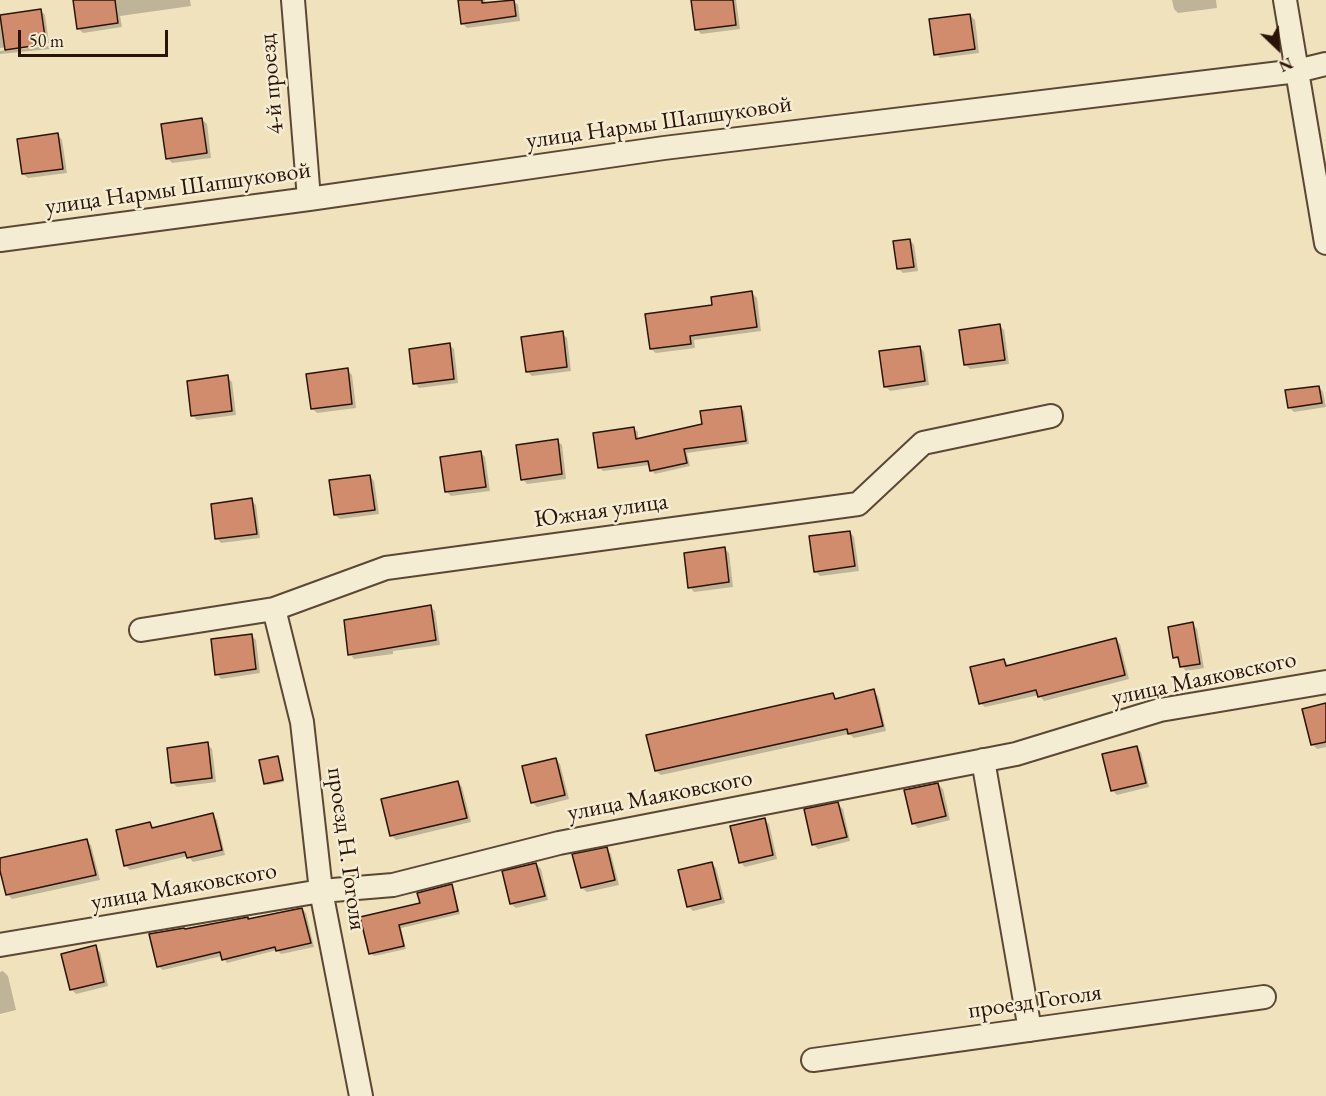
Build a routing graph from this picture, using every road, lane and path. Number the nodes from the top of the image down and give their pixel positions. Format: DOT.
graph roads {
  1 [pos="292,0"];
  2 [pos="1285,0"];
  3 [pos="1326,64"];
  4 [pos="1297,71"];
  5 [pos="309,199"];
  6 [pos="0,240"];
  7 [pos="1326,243"];
  8 [pos="1051,416"];
  9 [pos="274,609"];
  10 [pos="141,630"];
  11 [pos="1326,682"];
  12 [pos="983,760"];
  13 [pos="321,891"];
  14 [pos="0,945"];
  15 [pos="1264,997"];
  16 [pos="1030,1030"];
  17 [pos="813,1060"];
  18 [pos="361,1096"];
  1 -- 5 [label="street, 4-й проезд"];
  2 -- 4 [label="street"];
  3 -- 4 [label="street, улица Нармы Шапшуковой"];
  4 -- 5 [label="street, улица Нармы Шапшуковой"];
  4 -- 7 [label="street"];
  5 -- 6 [label="street, улица Нармы Шапшуковой"];
  8 -- 9 [label="street, Южная улица"];
  9 -- 10 [label="street, Южная улица"];
  9 -- 13 [label="street, проезд Н. Гоголя"];
  11 -- 12 [label="street, улица Маяковского"];
  12 -- 13 [label="street, улица Маяковского"];
  12 -- 16 [label="street"];
  13 -- 14 [label="street, улица Маяковского"];
  13 -- 18 [label="street, проезд Н. Гоголя"];
  15 -- 16 [label="street, проезд Гоголя"];
  16 -- 17 [label="street, проезд Гоголя"];
}
